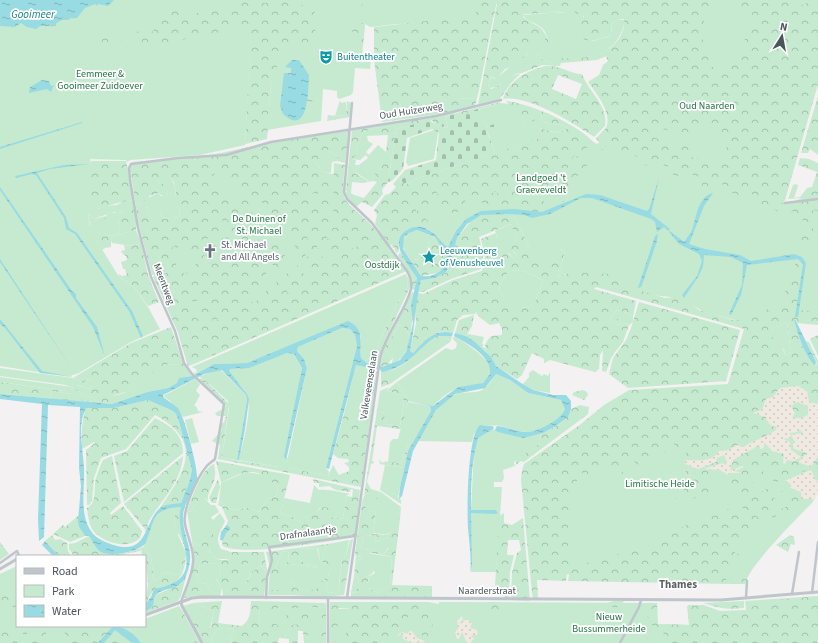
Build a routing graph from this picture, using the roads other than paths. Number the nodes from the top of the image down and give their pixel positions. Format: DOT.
graph roads {
  1 [pos="501,100"];
  2 [pos="352,103"];
  3 [pos="350,130"];
  4 [pos="818,199"];
  5 [pos="785,203"];
  6 [pos="355,536"];
  7 [pos="818,542"];
  8 [pos="799,552"];
  9 [pos="19,555"];
  10 [pos="16,560"];
  11 [pos="0,563"];
  12 [pos="0,569"];
  13 [pos="747,581"];
  14 [pos="818,592"];
  15 [pos="812,593"];
  16 [pos="792,594"];
  17 [pos="266,598"];
  18 [pos="328,598"];
  19 [pos="347,598"];
  20 [pos="746,598"];
  21 [pos="641,600"];
  22 [pos="181,602"];
  23 [pos="146,615"];
  24 [pos="202,643"];
  25 [pos="328,643"];
  26 [pos="620,643"];
  1 -- 3 [label="street, Oud Huizerweg"];
  2 -- 3 [label="street"];
  3 -- 6 [label="street, Valkeveenselaan"];
  3 -- 22 [label="street, Meentweg"];
  4 -- 5 [label="street"];
  6 -- 17 [label="street, Drafnalaantje"];
  6 -- 19 [label="street, Valkeveenselaan"];
  7 -- 15 [label="street"];
  8 -- 16 [label="street"];
  9 -- 11 [label="street"];
  10 -- 12 [label="street"];
  13 -- 20 [label="street"];
  14 -- 15 [label="street, Naarderstraat"];
  15 -- 16 [label="street, Naarderstraat"];
  16 -- 20 [label="street, Naarderstraat"];
  17 -- 18 [label="street, Naarderstraat"];
  17 -- 22 [label="street, Naarderstraat"];
  18 -- 19 [label="street, Naarderstraat"];
  18 -- 25 [label="street"];
  19 -- 21 [label="street, Naarderstraat"];
  20 -- 21 [label="street, Naarderstraat"];
  21 -- 26 [label="street"];
  22 -- 23 [label="street, Naarderstraat"];
  22 -- 24 [label="street"];
}
